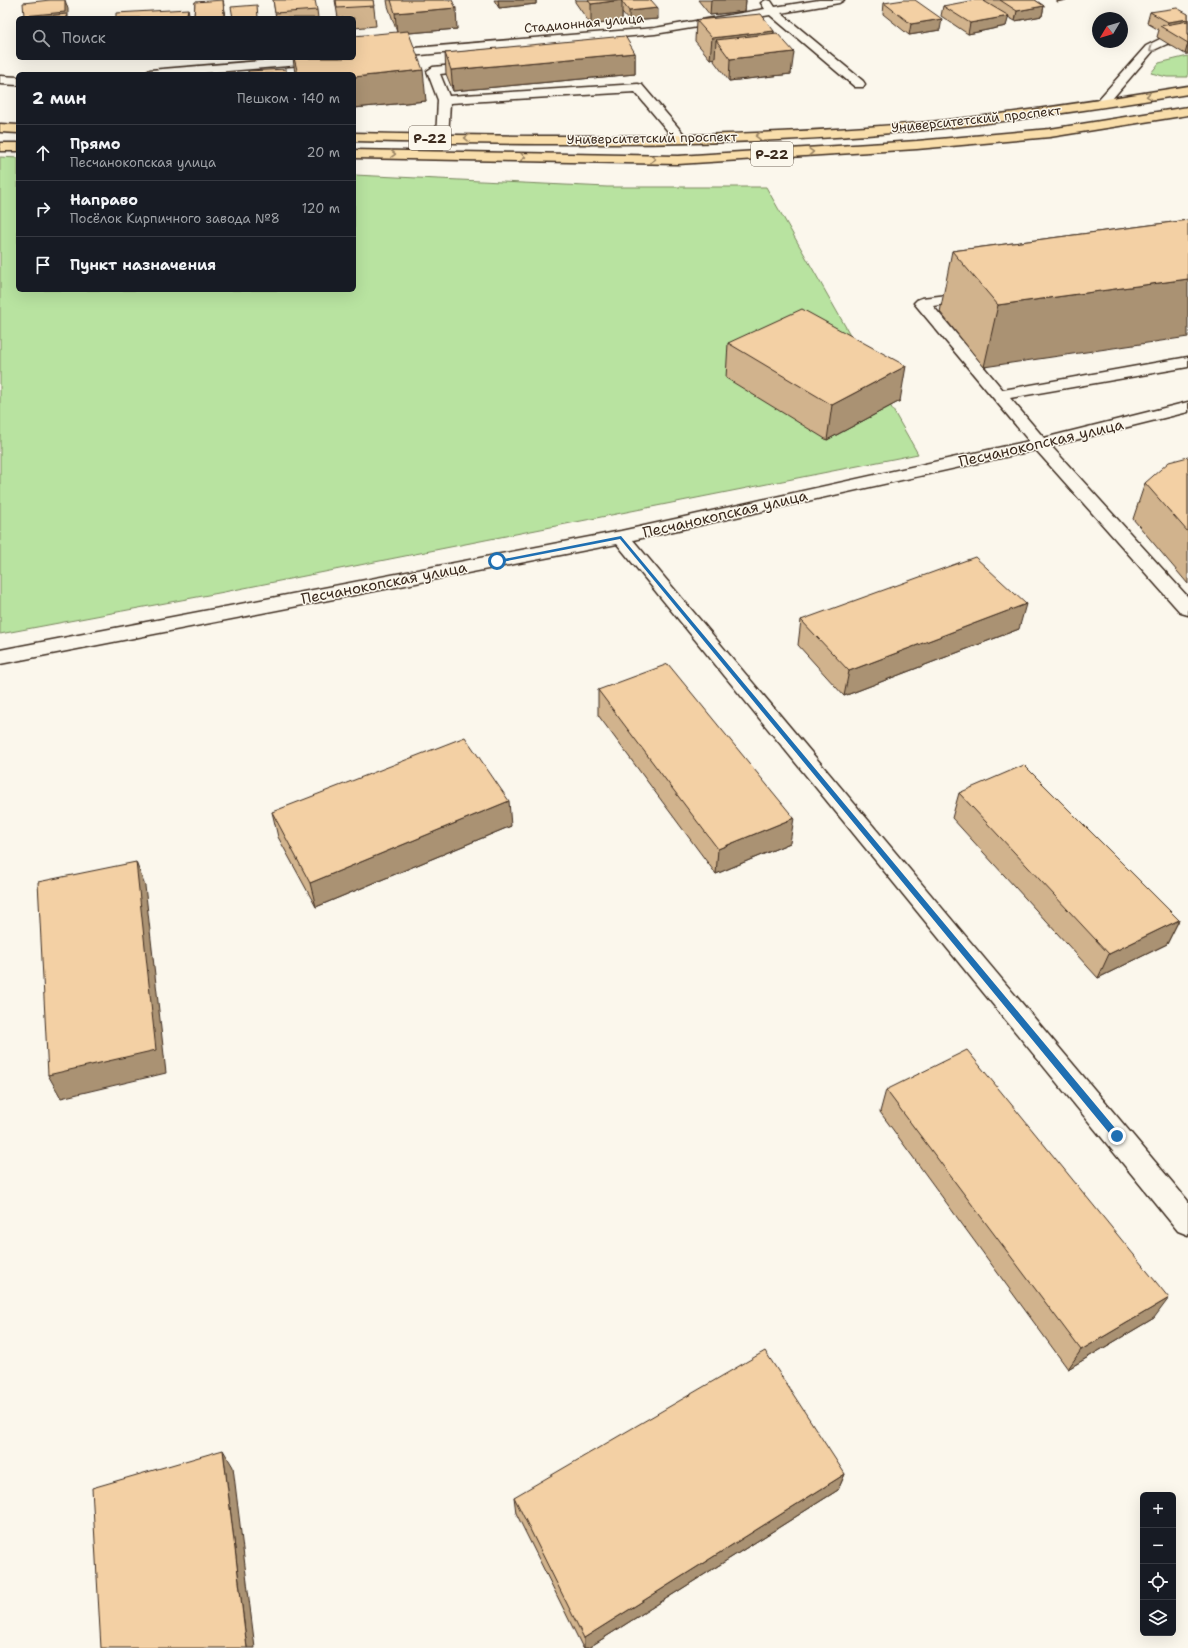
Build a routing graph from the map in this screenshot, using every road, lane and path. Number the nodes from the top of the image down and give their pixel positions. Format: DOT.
graph roads {
  1 [pos="765,0"];
  2 [pos="838,0"];
  3 [pos="771,10"];
  4 [pos="1188,37"];
  5 [pos="356,57"];
  6 [pos="314,60"];
  7 [pos="487,66"];
  8 [pos="173,72"];
  9 [pos="0,80"];
  10 [pos="16,81"];
  11 [pos="859,84"];
  12 [pos="1188,90"];
  13 [pos="444,100"];
  14 [pos="1102,103"];
  15 [pos="1188,111"];
  16 [pos="0,128"];
  17 [pos="16,129"];
  18 [pos="356,136"];
  19 [pos="442,138"];
  20 [pos="682,139"];
  21 [pos="0,147"];
  22 [pos="16,147"];
  23 [pos="356,154"];
  24 [pos="984,294"];
  25 [pos="1188,362"];
  26 [pos="1000,395"];
  27 [pos="1188,407"];
  28 [pos="1040,444"];
  29 [pos="621,537"];
  30 [pos="1188,609"];
  31 [pos="0,657"];
  32 [pos="1188,1222"];
  1 -- 3 [label="street"];
  2 -- 3 [label="street, Стадионная улица"];
  3 -- 5 [label="street, Стадионная улица"];
  3 -- 11 [label="street"];
  4 -- 14 [label="street, one-way"];
  6 -- 8 [label="street"];
  7 -- 13 [label="street"];
  9 -- 10 [label="street"];
  12 -- 14 [label="highway, Университетский проспект / Р-22, one-way"];
  13 -- 19 [label="street"];
  13 -- 20 [label="street"];
  14 -- 20 [label="highway, Университетский проспект / Р-22, one-way"];
  23 -- 15 [label="highway, Университетский проспект / Р-22, one-way"];
  16 -- 17 [label="highway"];
  18 -- 19 [label="highway, Университетский проспект / Р-22"];
  20 -- 19 [label="highway, Университетский проспект / Р-22, one-way"];
  21 -- 22 [label="highway"];
  24 -- 26 [label="street"];
  25 -- 26 [label="street"];
  26 -- 28 [label="street"];
  27 -- 28 [label="street, Песчанокопская улица"];
  28 -- 29 [label="street, Песчанокопская улица"];
  28 -- 30 [label="street"];
  29 -- 31 [label="street, Песчанокопская улица"];
  29 -- 32 [label="street"];
}
